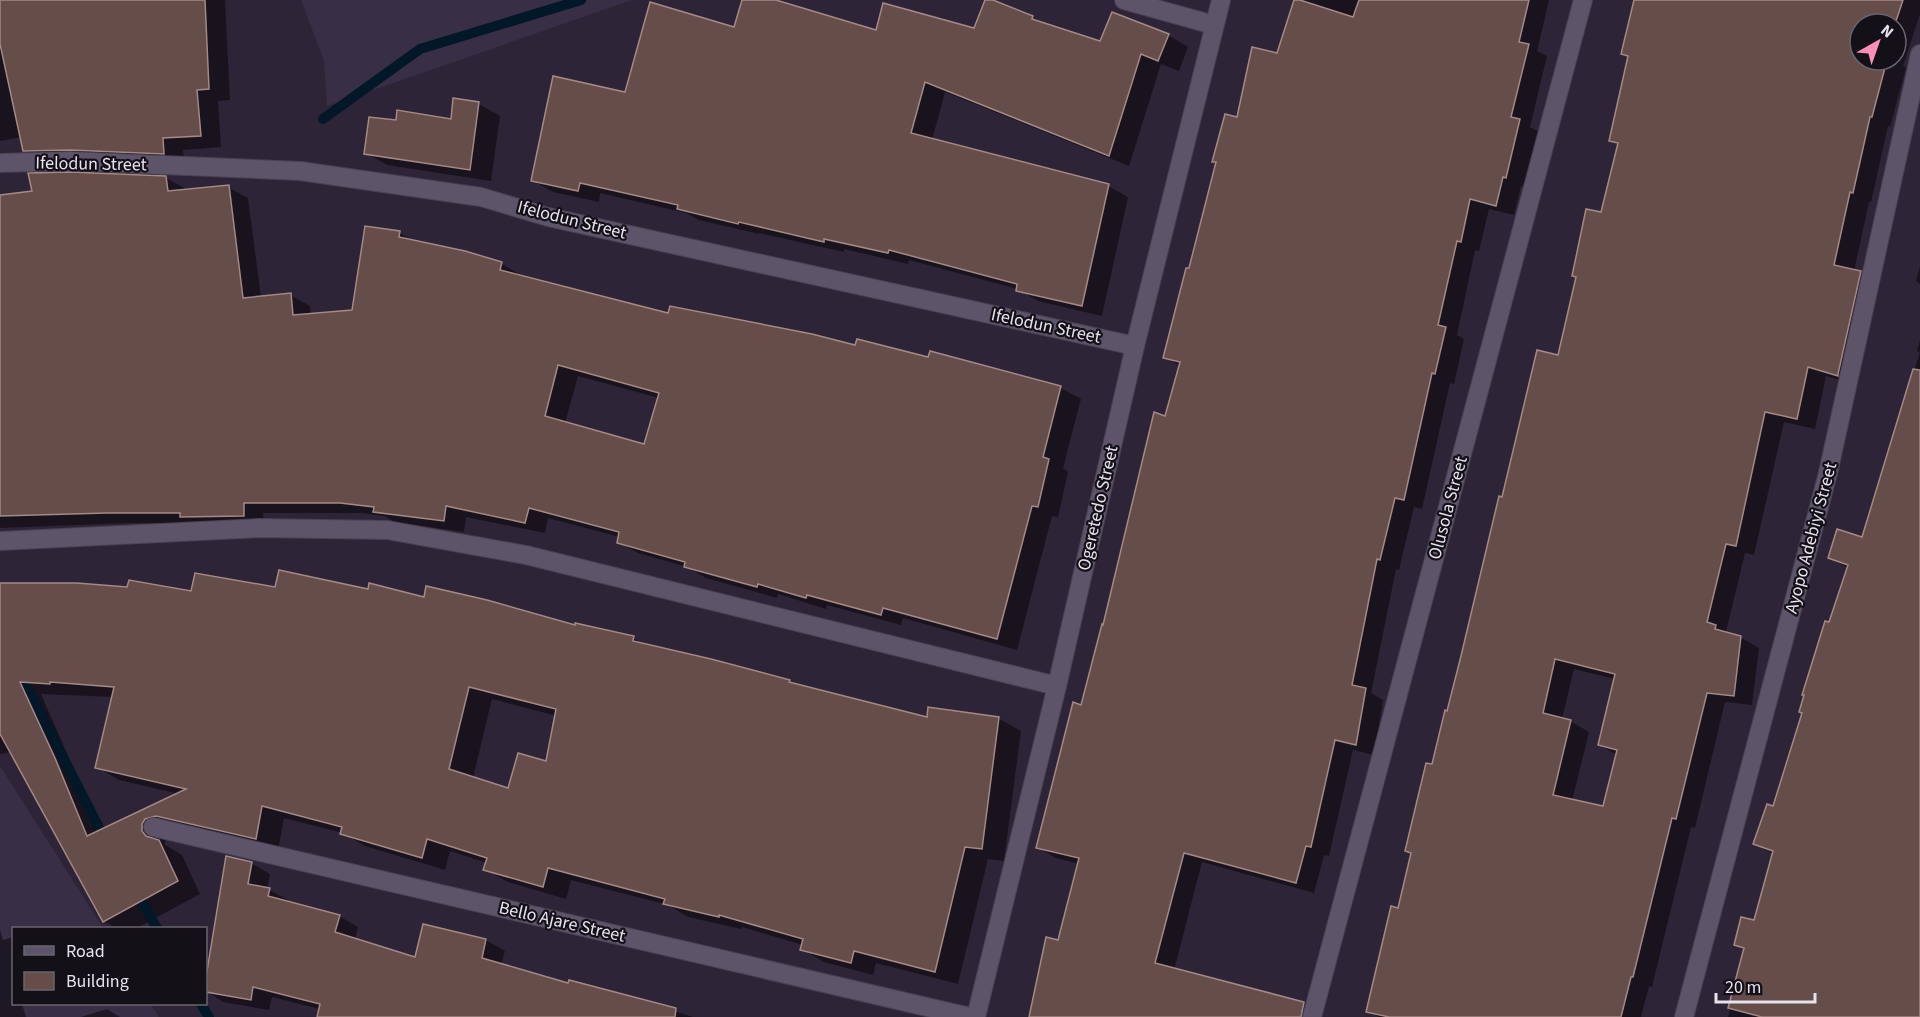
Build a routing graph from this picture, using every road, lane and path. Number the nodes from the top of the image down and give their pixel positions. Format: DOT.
graph roads {
  1 [pos="1124,0"];
  2 [pos="1221,0"];
  3 [pos="1583,0"];
  4 [pos="1214,25"];
  5 [pos="1920,54"];
  6 [pos="0,163"];
  7 [pos="1135,346"];
  8 [pos="0,541"];
  9 [pos="1058,686"];
  10 [pos="153,827"];
  11 [pos="970,1017"];
  12 [pos="976,1017"];
  13 [pos="1312,1017"];
  14 [pos="1684,1017"];
  1 -- 4 [label="street"];
  2 -- 4 [label="street, Ogeretedo Street"];
  3 -- 13 [label="street, Olusola Street"];
  4 -- 7 [label="street, Ogeretedo Street"];
  5 -- 14 [label="street, Ayopo Adebiyi Street"];
  6 -- 7 [label="street, Ifelodun Street"];
  7 -- 9 [label="street, Ogeretedo Street"];
  8 -- 9 [label="street"];
  9 -- 12 [label="street, Ogeretedo Street"];
  10 -- 11 [label="street, Bello Ajare Street"];
}
